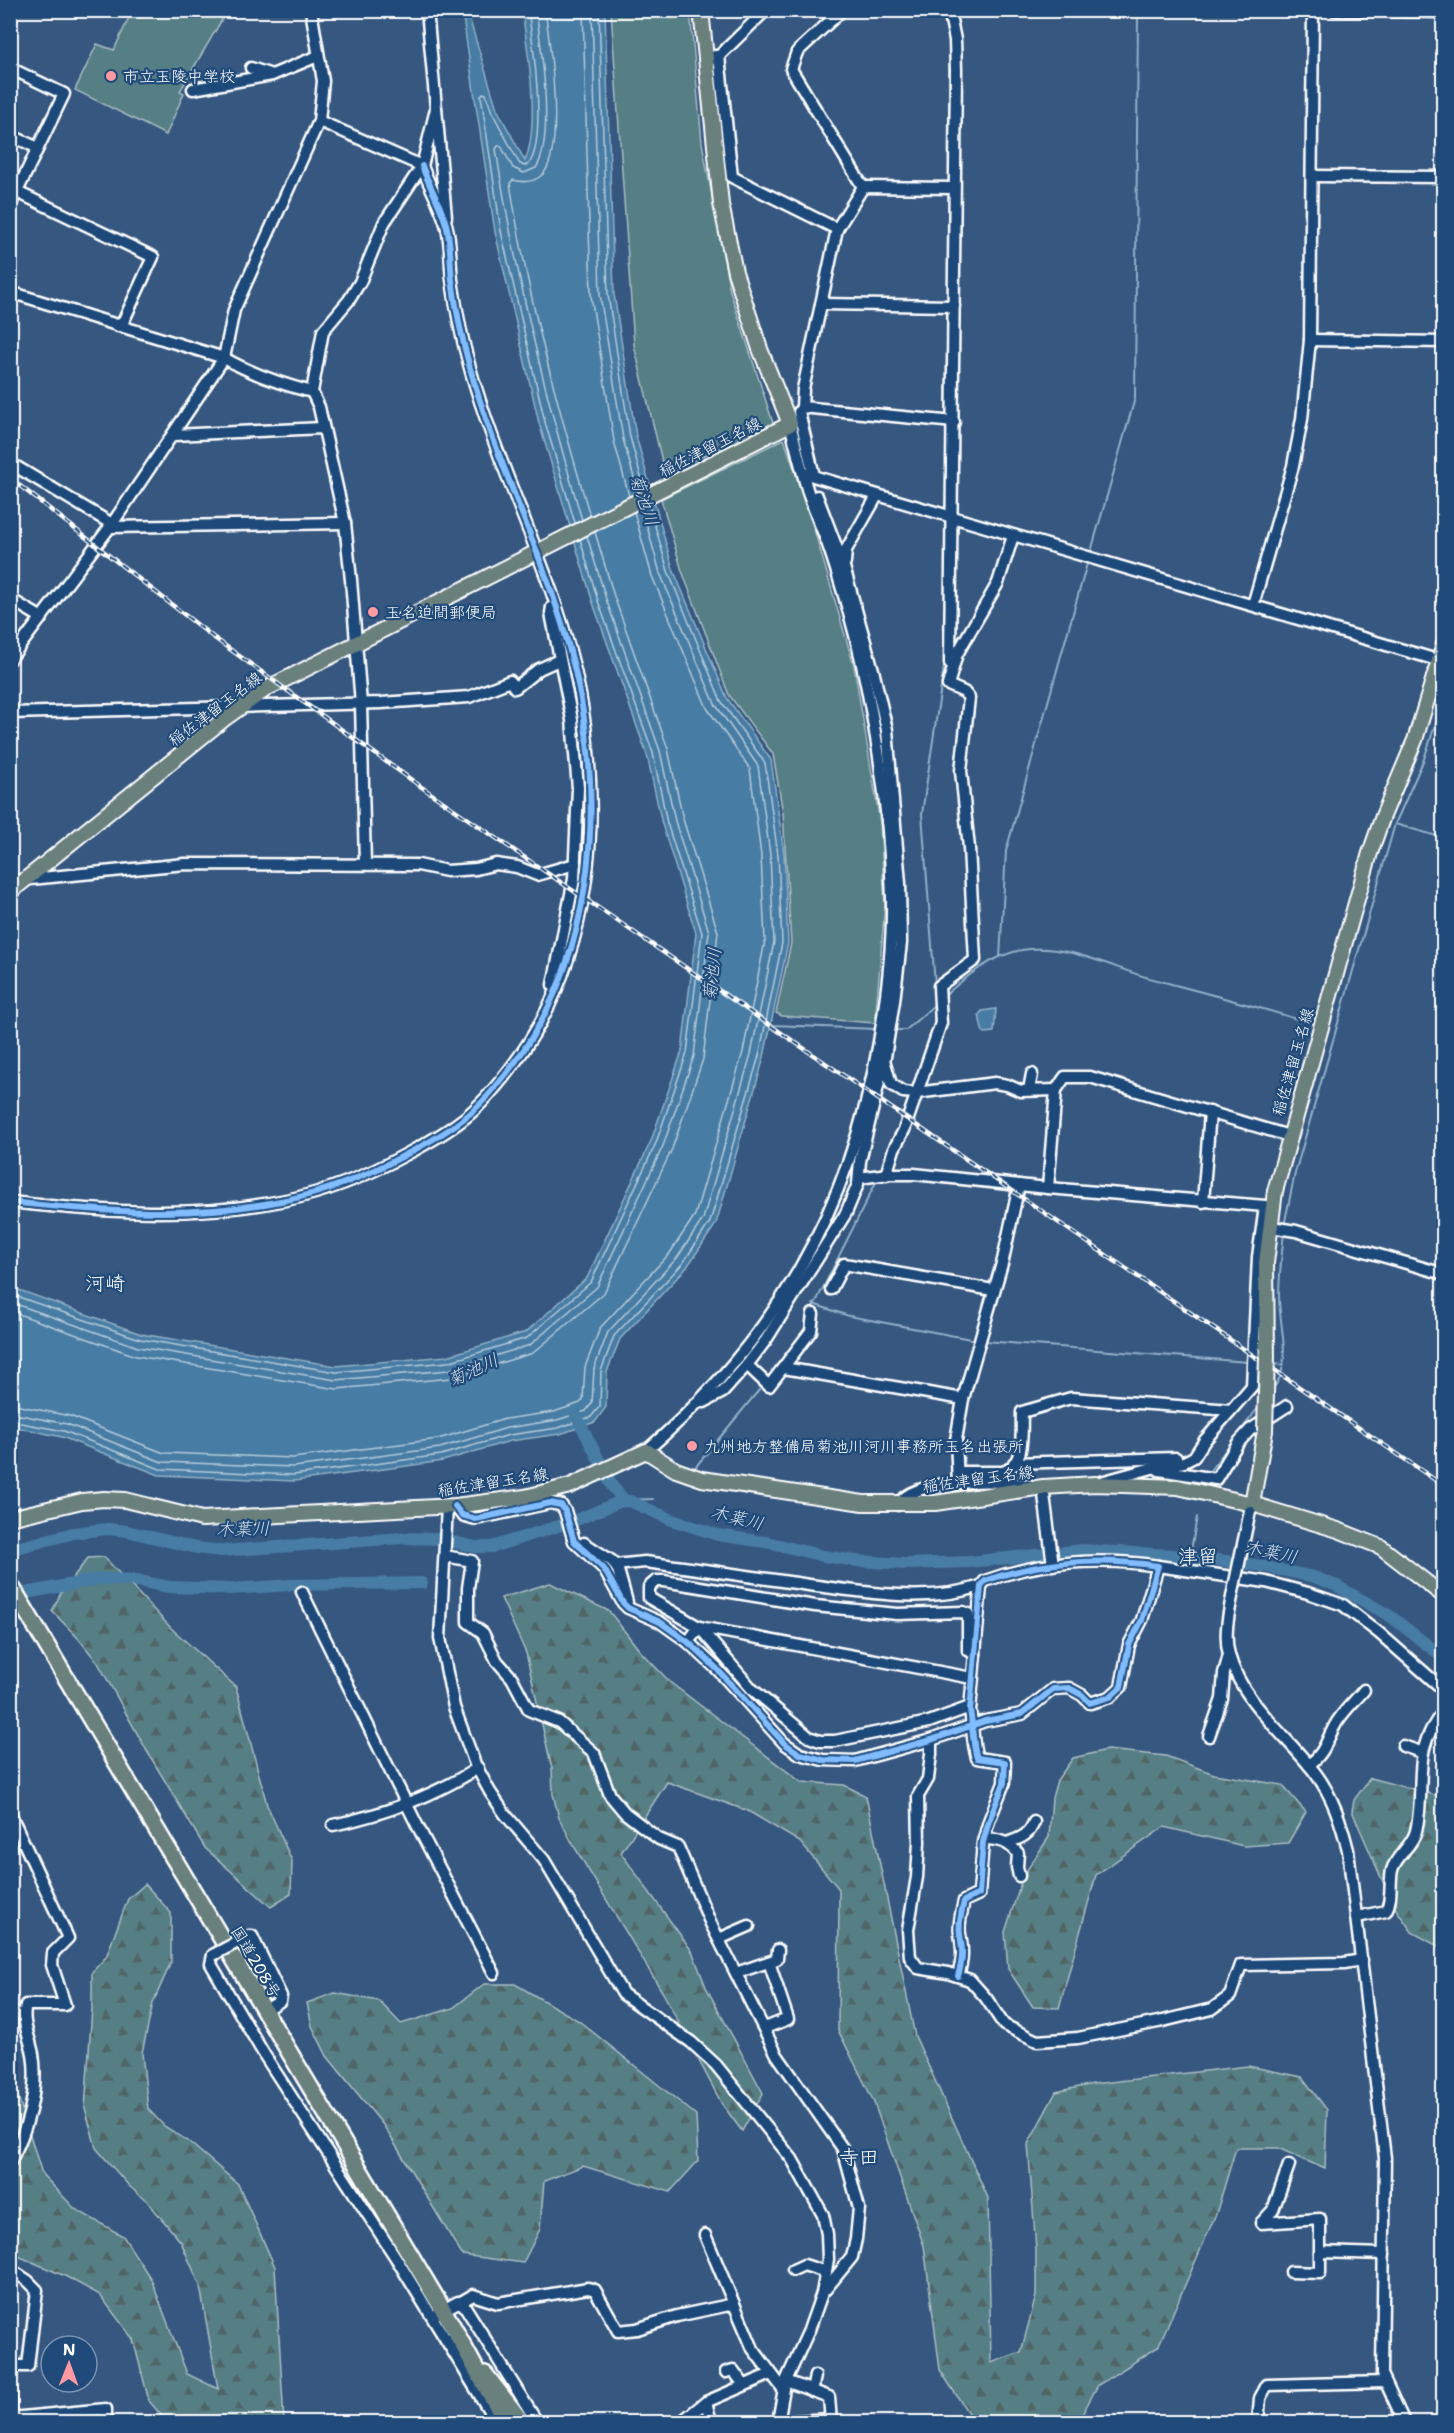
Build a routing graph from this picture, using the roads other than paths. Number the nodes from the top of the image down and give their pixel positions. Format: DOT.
graph roads {
  1 [pos="311,10"];
  2 [pos="427,10"];
  3 [pos="701,10"];
  4 [pos="835,10"];
  5 [pos="949,10"];
  6 [pos="1313,10"];
  7 [pos="1335,10"];
  8 [pos="1443,12"];
  9 [pos="761,13"];
  10 [pos="318,56"];
  11 [pos="717,56"];
  12 [pos="10,68"];
  13 [pos="251,68"];
  14 [pos="272,75"];
  15 [pos="193,89"];
  16 [pos="709,101"];
  17 [pos="436,109"];
  18 [pos="319,121"];
  19 [pos="10,135"];
  20 [pos="38,148"];
  21 [pos="422,166"];
  22 [pos="1312,176"];
  23 [pos="1443,177"];
  24 [pos="863,187"];
  25 [pos="951,188"];
  26 [pos="17,192"];
  27 [pos="10,206"];
  28 [pos="447,226"];
  29 [pos="837,229"];
  30 [pos="10,292"];
  31 [pos="821,304"];
  32 [pos="949,306"];
  33 [pos="118,326"];
  34 [pos="1310,340"];
  35 [pos="1443,342"];
  36 [pos="224,358"];
  37 [pos="312,392"];
  38 [pos="802,407"];
  39 [pos="949,422"];
  40 [pos="784,427"];
  41 [pos="323,428"];
  42 [pos="174,435"];
  43 [pos="10,463"];
  44 [pos="808,474"];
  45 [pos="877,495"];
  46 [pos="949,517"];
  47 [pos="345,523"];
  48 [pos="111,525"];
  49 [pos="1013,536"];
  50 [pos="541,550"];
  51 [pos="844,567"];
  52 [pos="10,599"];
  53 [pos="554,600"];
  54 [pos="1253,605"];
  55 [pos="42,618"];
  56 [pos="357,642"];
  57 [pos="1443,644"];
  58 [pos="10,659"];
  59 [pos="559,660"];
  60 [pos="1441,661"];
  61 [pos="950,672"];
  62 [pos="361,704"];
  63 [pos="242,706"];
  64 [pos="10,713"];
  65 [pos="365,864"];
  66 [pos="575,864"];
  67 [pos="29,878"];
  68 [pos="10,880"];
  69 [pos="10,892"];
  70 [pos="546,1012"];
  71 [pos="884,1061"];
  72 [pos="1032,1074"];
  73 [pos="1029,1090"];
  74 [pos="1056,1090"];
  75 [pos="916,1093"];
  76 [pos="1210,1112"];
  77 [pos="1289,1136"];
  78 [pos="881,1176"];
  79 [pos="859,1178"];
  80 [pos="1019,1185"];
  81 [pos="1048,1188"];
  82 [pos="10,1202"];
  83 [pos="1203,1202"];
  84 [pos="846,1212"];
  85 [pos="1275,1228"];
  86 [pos="815,1241"];
  87 [pos="1443,1274"];
  88 [pos="831,1289"];
  89 [pos="993,1290"];
  90 [pos="813,1314"];
  91 [pos="1258,1360"];
  92 [pos="747,1365"];
  93 [pos="784,1368"];
  94 [pos="963,1398"];
  95 [pos="700,1402"];
  96 [pos="1287,1406"];
  97 [pos="1231,1410"];
  98 [pos="646,1450"];
  99 [pos="1194,1457"];
  100 [pos="1014,1463"];
  101 [pos="1146,1469"];
  102 [pos="958,1478"];
  103 [pos="1095,1484"];
  104 [pos="1042,1491"];
  105 [pos="897,1505"];
  106 [pos="451,1507"];
  107 [pos="1251,1508"];
  108 [pos="10,1518"];
  109 [pos="572,1538"];
  110 [pos="445,1556"];
  111 [pos="1053,1563"];
  112 [pos="615,1565"];
  113 [pos="1158,1566"];
  114 [pos="10,1584"];
  115 [pos="981,1586"];
  116 [pos="302,1592"];
  117 [pos="1443,1596"];
  118 [pos="628,1608"];
  119 [pos="699,1627"];
  120 [pos="688,1642"];
  121 [pos="975,1654"];
  122 [pos="1229,1655"];
  123 [pos="972,1678"];
  124 [pos="1364,1690"];
  125 [pos="1443,1690"];
  126 [pos="970,1707"];
  127 [pos="1443,1711"];
  128 [pos="973,1724"];
  129 [pos="1209,1736"];
  130 [pos="930,1740"];
  131 [pos="1403,1746"];
  132 [pos="1421,1752"];
  133 [pos="1309,1765"];
  134 [pos="478,1768"];
  135 [pos="407,1804"];
  136 [pos="10,1813"];
  137 [pos="1034,1822"];
  138 [pos="333,1825"];
  139 [pos="984,1839"];
  140 [pos="1008,1843"];
  141 [pos="1019,1876"];
  142 [pos="1357,1917"];
  143 [pos="749,1926"];
  144 [pos="719,1939"];
  145 [pos="778,1950"];
  146 [pos="1362,1960"];
  147 [pos="769,1962"];
  148 [pos="494,1973"];
  149 [pos="736,1973"];
  150 [pos="957,1976"];
  151 [pos="264,2011"];
  152 [pos="10,2013"];
  153 [pos="23,2014"];
  154 [pos="765,2028"];
  155 [pos="10,2162"];
  156 [pos="1290,2165"];
  157 [pos="705,2235"];
  158 [pos="1320,2252"];
  159 [pos="1384,2254"];
  160 [pos="10,2269"];
  161 [pos="793,2270"];
  162 [pos="826,2272"];
  163 [pos="1291,2272"];
  164 [pos="822,2293"];
  165 [pos="461,2302"];
  166 [pos="734,2304"];
  167 [pos="437,2313"];
  168 [pos="471,2358"];
  169 [pos="11,2366"];
  170 [pos="726,2372"];
  171 [pos="771,2374"];
  172 [pos="815,2376"];
  173 [pos="1386,2382"];
  174 [pos="744,2385"];
  175 [pos="785,2385"];
  176 [pos="812,2391"];
  177 [pos="706,2402"];
  178 [pos="11,2418"];
  179 [pos="831,2421"];
  180 [pos="106,2422"];
  181 [pos="496,2422"];
  182 [pos="507,2422"];
  183 [pos="522,2422"];
  184 [pos="537,2422"];
  185 [pos="681,2422"];
  186 [pos="711,2422"];
  187 [pos="778,2422"];
  188 [pos="1257,2422"];
  189 [pos="1404,2422"];
  1 -- 10 [label="street"];
  2 -- 17 [label="street"];
  3 -- 11 [label="street"];
  3 -- 16 [label="main road"];
  4 -- 24 [label="street"];
  5 -- 25 [label="street"];
  6 -- 22 [label="street"];
  7 -- 8 [label="street"];
  9 -- 11 [label="street"];
  10 -- 14 [label="street"];
  10 -- 18 [label="street"];
  11 -- 16 [label="street"];
  11 -- 29 [label="street"];
  12 -- 20 [label="street"];
  13 -- 14 [label="street"];
  14 -- 15 [label="street"];
  16 -- 40 [label="main road"];
  17 -- 21 [label="street"];
  17 -- 28 [label="street"];
  18 -- 21 [label="street"];
  18 -- 36 [label="street"];
  19 -- 20 [label="street"];
  20 -- 26 [label="street"];
  21 -- 28 [label="street"];
  21 -- 37 [label="street"];
  22 -- 23 [label="street"];
  22 -- 34 [label="street"];
  24 -- 25 [label="street"];
  24 -- 29 [label="street"];
  25 -- 32 [label="street"];
  26 -- 27 [label="street"];
  26 -- 33 [label="street"];
  28 -- 50 [label="street"];
  29 -- 31 [label="street"];
  30 -- 33 [label="street"];
  31 -- 32 [label="street"];
  31 -- 38 [label="street"];
  32 -- 39 [label="street"];
  33 -- 36 [label="street"];
  34 -- 35 [label="street"];
  34 -- 54 [label="street"];
  36 -- 37 [label="street"];
  36 -- 42 [label="street"];
  37 -- 41 [label="street"];
  38 -- 39 [label="street"];
  38 -- 44 [label="street"];
  39 -- 46 [label="street"];
  40 -- 44 [label="street"];
  40 -- 50 [label="main road, 稲佐津留玉名線"];
  41 -- 42 [label="street"];
  41 -- 47 [label="street"];
  42 -- 48 [label="street"];
  43 -- 48 [label="street"];
  44 -- 45 [label="street"];
  44 -- 51 [label="street"];
  44 -- 86 [label="street"];
  45 -- 46 [label="street"];
  45 -- 51 [label="street"];
  46 -- 49 [label="street"];
  46 -- 61 [label="street"];
  47 -- 48 [label="street"];
  47 -- 56 [label="street"];
  48 -- 55 [label="street"];
  49 -- 54 [label="street"];
  49 -- 61 [label="street"];
  50 -- 53 [label="street"];
  50 -- 56 [label="main road, 稲佐津留玉名線"];
  51 -- 71 [label="street"];
  52 -- 55 [label="street"];
  53 -- 59 [label="street"];
  53 -- 70 [label="street"];
  54 -- 60 [label="street"];
  55 -- 58 [label="street"];
  56 -- 62 [label="street"];
  56 -- 63 [label="main road, 稲佐津留玉名線"];
  57 -- 60 [label="main road, 稲佐津留玉名線"];
  59 -- 62 [label="street"];
  59 -- 66 [label="street"];
  60 -- 77 [label="main road, 稲佐津留玉名線"];
  61 -- 75 [label="street"];
  62 -- 63 [label="street"];
  62 -- 65 [label="street"];
  63 -- 64 [label="street"];
  63 -- 67 [label="main road, 稲佐津留玉名線"];
  65 -- 66 [label="street"];
  65 -- 67 [label="street"];
  66 -- 70 [label="street"];
  67 -- 68 [label="street"];
  67 -- 69 [label="main road, 稲佐津留玉名線"];
  70 -- 82 [label="street"];
  71 -- 75 [label="street"];
  71 -- 79 [label="street"];
  72 -- 73 [label="street"];
  73 -- 74 [label="street"];
  73 -- 75 [label="street"];
  74 -- 76 [label="street"];
  74 -- 81 [label="street"];
  75 -- 78 [label="street"];
  76 -- 77 [label="street"];
  76 -- 83 [label="street"];
  77 -- 85 [label="main road, 稲佐津留玉名線"];
  78 -- 79 [label="street"];
  78 -- 80 [label="street"];
  79 -- 84 [label="street"];
  80 -- 81 [label="street"];
  80 -- 89 [label="street"];
  81 -- 83 [label="street"];
  83 -- 85 [label="street"];
  84 -- 86 [label="street"];
  84 -- 92 [label="street"];
  85 -- 87 [label="street"];
  85 -- 91 [label="main road, 稲佐津留玉名線"];
  86 -- 95 [label="street"];
  88 -- 89 [label="street"];
  89 -- 94 [label="street"];
  90 -- 93 [label="street"];
  91 -- 97 [label="street"];
  91 -- 107 [label="main road, 稲佐津留玉名線, bridge"];
  92 -- 93 [label="street"];
  92 -- 95 [label="street"];
  93 -- 94 [label="street"];
  94 -- 102 [label="street"];
  95 -- 98 [label="street"];
  96 -- 101 [label="street"];
  97 -- 99 [label="street"];
  97 -- 100 [label="street"];
  98 -- 105 [label="main road, 稲佐津留玉名線"];
  98 -- 106 [label="main road, 稲佐津留玉名線"];
  99 -- 100 [label="street"];
  99 -- 101 [label="street"];
  100 -- 102 [label="street"];
  101 -- 103 [label="street"];
  102 -- 104 [label="street"];
  102 -- 105 [label="street"];
  103 -- 104 [label="main road, 稲佐津留玉名線"];
  103 -- 107 [label="main road, 稲佐津留玉名線"];
  104 -- 105 [label="main road, 稲佐津留玉名線"];
  104 -- 111 [label="street"];
  106 -- 108 [label="main road, 稲佐津留玉名線"];
  106 -- 109 [label="street"];
  106 -- 110 [label="street"];
  107 -- 117 [label="main road, 稲佐津留玉名線"];
  107 -- 122 [label="street, bridge"];
  109 -- 112 [label="street"];
  109 -- 118 [label="street"];
  110 -- 134 [label="street"];
  110 -- 144 [label="street"];
  111 -- 113 [label="street"];
  111 -- 115 [label="street"];
  112 -- 115 [label="street"];
  112 -- 118 [label="street"];
  113 -- 125 [label="street"];
  113 -- 128 [label="street"];
  114 -- 151 [label="highway, 国道208号"];
  115 -- 121 [label="street"];
  116 -- 135 [label="street"];
  118 -- 120 [label="street"];
  119 -- 120 [label="street"];
  119 -- 121 [label="street"];
  119 -- 123 [label="street"];
  119 -- 126 [label="street"];
  120 -- 130 [label="street"];
  121 -- 123 [label="street"];
  122 -- 129 [label="street"];
  122 -- 133 [label="street"];
  123 -- 126 [label="street"];
  124 -- 133 [label="street"];
  126 -- 128 [label="street"];
  127 -- 132 [label="street"];
  128 -- 130 [label="street"];
  128 -- 139 [label="street"];
  130 -- 150 [label="street"];
  131 -- 132 [label="street"];
  132 -- 142 [label="street"];
  133 -- 142 [label="street"];
  134 -- 135 [label="street"];
  134 -- 162 [label="street"];
  135 -- 138 [label="street"];
  135 -- 148 [label="street"];
  136 -- 153 [label="street"];
  137 -- 140 [label="street"];
  139 -- 140 [label="street"];
  139 -- 150 [label="street"];
  140 -- 141 [label="street"];
  142 -- 146 [label="street"];
  143 -- 144 [label="street"];
  144 -- 149 [label="street"];
  145 -- 147 [label="street"];
  146 -- 150 [label="street"];
  146 -- 159 [label="street"];
  147 -- 149 [label="street"];
  147 -- 154 [label="street"];
  149 -- 154 [label="street"];
  151 -- 167 [label="highway, 国道208号"];
  151 -- 167 [label="street, bridge"];
  152 -- 153 [label="street"];
  153 -- 155 [label="street"];
  154 -- 164 [label="street"];
  156 -- 158 [label="street"];
  157 -- 166 [label="street"];
  158 -- 159 [label="street"];
  158 -- 163 [label="street"];
  159 -- 173 [label="street"];
  160 -- 169 [label="street"];
  161 -- 162 [label="street"];
  162 -- 164 [label="street"];
  164 -- 175 [label="street"];
  165 -- 166 [label="street"];
  165 -- 167 [label="street"];
  165 -- 184 [label="street"];
  166 -- 171 [label="street"];
  167 -- 168 [label="highway, 国道208号"];
  167 -- 181 [label="street"];
  168 -- 182 [label="highway, 国道208号"];
  168 -- 183 [label="highway, 国道208号"];
  169 -- 178 [label="street"];
  170 -- 174 [label="street"];
  171 -- 174 [label="street"];
  171 -- 175 [label="street"];
  172 -- 176 [label="street"];
  173 -- 188 [label="street"];
  173 -- 189 [label="street"];
  174 -- 177 [label="street"];
  175 -- 176 [label="street"];
  175 -- 187 [label="street"];
  176 -- 179 [label="street"];
  177 -- 185 [label="street"];
  177 -- 186 [label="street"];
  178 -- 180 [label="street"];
  179 -- 187 [label="street"];
}
